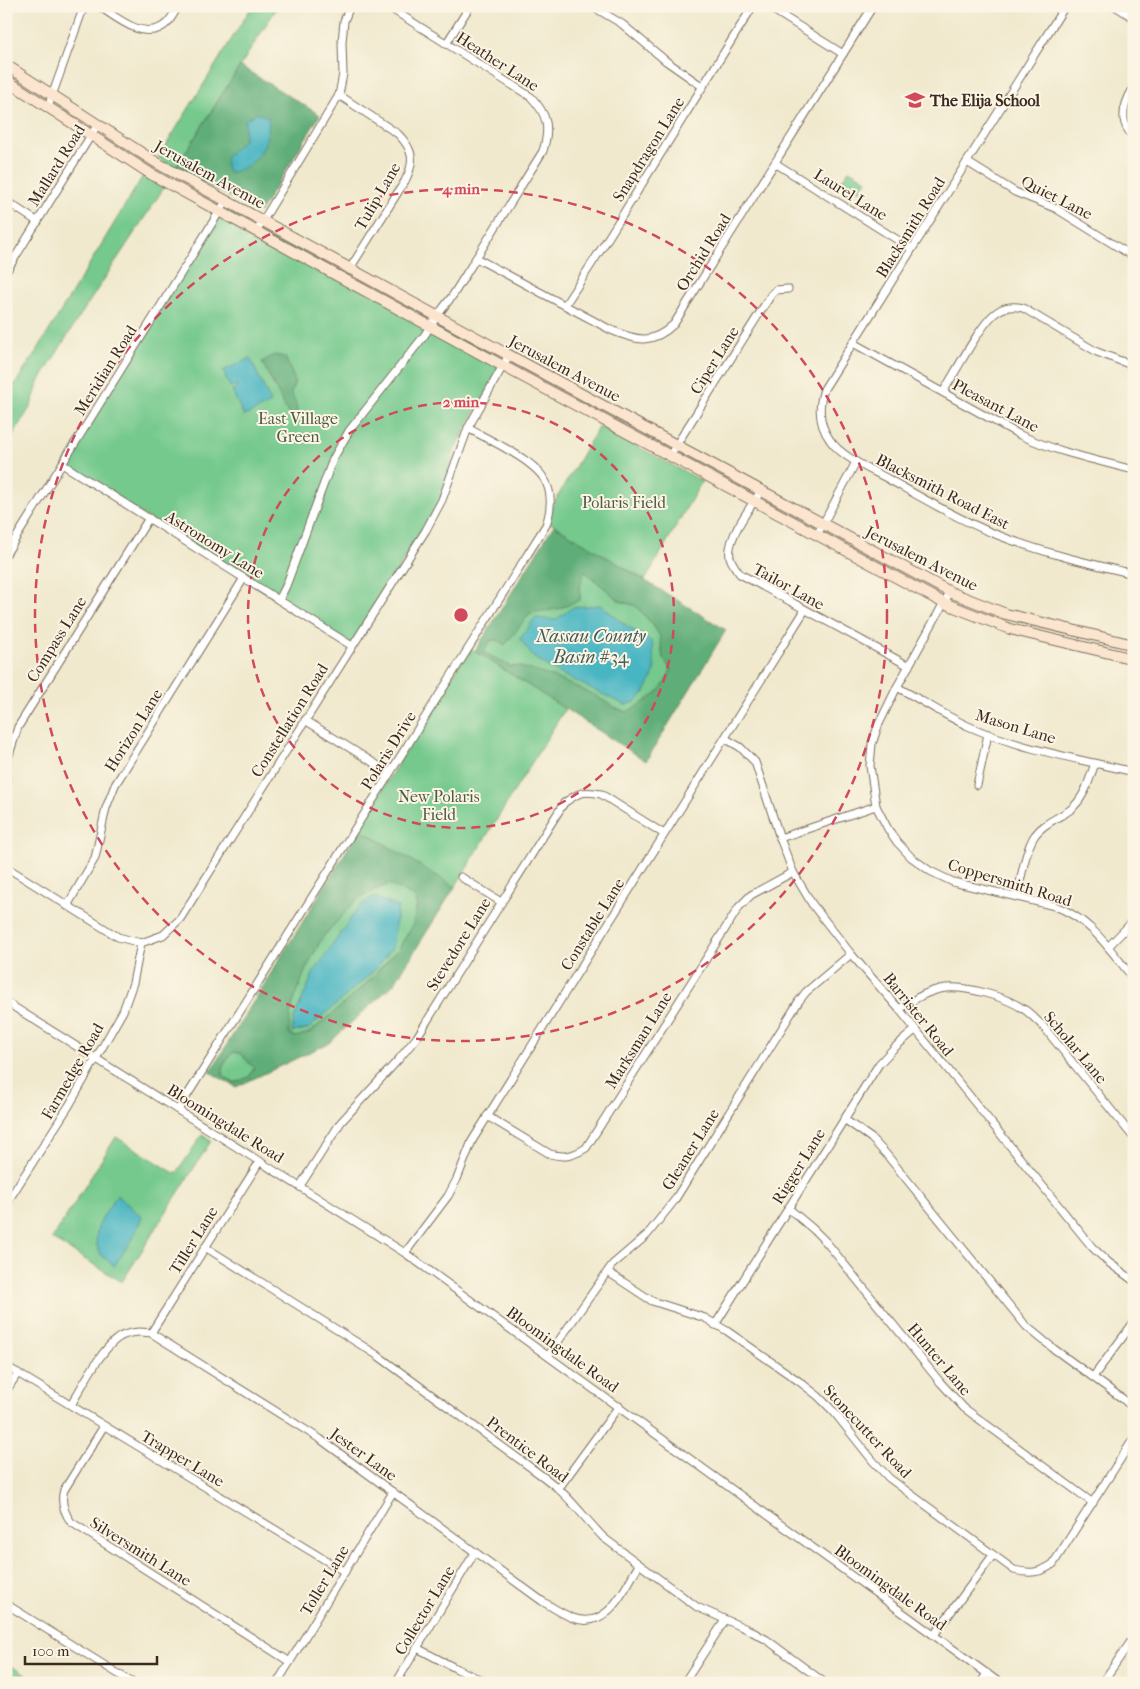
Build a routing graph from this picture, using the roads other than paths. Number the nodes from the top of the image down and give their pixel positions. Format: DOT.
graph roads {
  1 [pos="84,6"];
  2 [pos="99,6"];
  3 [pos="178,6"];
  4 [pos="350,6"];
  5 [pos="387,6"];
  6 [pos="470,6"];
  7 [pos="592,6"];
  8 [pos="753,6"];
  9 [pos="767,6"];
  10 [pos="873,6"];
  11 [pos="1065,6"];
  12 [pos="1115,6"];
  13 [pos="1134,18"];
  14 [pos="446,44"];
  15 [pos="843,54"];
  16 [pos="6,64"];
  17 [pos="6,80"];
  18 [pos="703,87"];
  19 [pos="1134,87"];
  20 [pos="53,95"];
  21 [pos="338,96"];
  22 [pos="48,107"];
  23 [pos="98,124"];
  24 [pos="91,135"];
  25 [pos="1134,137"];
  26 [pos="967,162"];
  27 [pos="775,163"];
  28 [pos="226,201"];
  29 [pos="6,202"];
  30 [pos="220,212"];
  31 [pos="263,220"];
  32 [pos="38,222"];
  33 [pos="256,232"];
  34 [pos="912,249"];
  35 [pos="1134,257"];
  36 [pos="476,258"];
  37 [pos="350,268"];
  38 [pos="6,272"];
  39 [pos="342,279"];
  40 [pos="788,289"];
  41 [pos="565,305"];
  42 [pos="437,316"];
  43 [pos="430,326"];
  44 [pos="853,343"];
  45 [pos="509,355"];
  46 [pos="503,366"];
  47 [pos="1134,366"];
  48 [pos="943,392"];
  49 [pos="468,428"];
  50 [pos="677,445"];
  51 [pos="670,455"];
  52 [pos="856,462"];
  53 [pos="62,464"];
  54 [pos="1134,470"];
  55 [pos="760,490"];
  56 [pos="754,502"];
  57 [pos="149,518"];
  58 [pos="823,524"];
  59 [pos="817,535"];
  60 [pos="6,554"];
  61 [pos="1134,574"];
  62 [pos="244,578"];
  63 [pos="950,592"];
  64 [pos="279,600"];
  65 [pos="944,604"];
  66 [pos="805,610"];
  67 [pos="1118,642"];
  68 [pos="1134,645"];
  69 [pos="352,646"];
  70 [pos="1116,655"];
  71 [pos="1134,659"];
  72 [pos="909,666"];
  73 [pos="898,687"];
  74 [pos="305,720"];
  75 [pos="988,734"];
  76 [pos="726,739"];
  77 [pos="1095,763"];
  78 [pos="1134,772"];
  79 [pos="390,773"];
  80 [pos="6,782"];
  81 [pos="977,785"];
  82 [pos="876,806"];
  83 [pos="664,834"];
  84 [pos="780,838"];
  85 [pos="6,867"];
  86 [pos="793,872"];
  87 [pos="461,877"];
  88 [pos="1017,897"];
  89 [pos="501,902"];
  90 [pos="68,906"];
  91 [pos="1134,920"];
  92 [pos="141,943"];
  93 [pos="1108,948"];
  94 [pos="851,954"];
  95 [pos="1134,978"];
  96 [pos="6,1002"];
  97 [pos="899,1009"];
  98 [pos="915,1030"];
  99 [pos="96,1058"];
  100 [pos="178,1110"];
  101 [pos="487,1116"];
  102 [pos="844,1119"];
  103 [pos="1134,1138"];
  104 [pos="260,1161"];
  105 [pos="300,1186"];
  106 [pos="6,1204"];
  107 [pos="788,1208"];
  108 [pos="205,1247"];
  109 [pos="405,1253"];
  110 [pos="608,1272"];
  111 [pos="1134,1281"];
  112 [pos="1134,1322"];
  113 [pos="715,1324"];
  114 [pos="151,1333"];
  115 [pos="548,1356"];
  116 [pos="6,1366"];
  117 [pos="18,1373"];
  118 [pos="1093,1377"];
  119 [pos="6,1392"];
  120 [pos="71,1405"];
  121 [pos="619,1406"];
  122 [pos="1134,1409"];
  123 [pos="104,1426"];
  124 [pos="1134,1438"];
  125 [pos="559,1488"];
  126 [pos="393,1492"];
  127 [pos="1093,1503"];
  128 [pos="475,1552"];
  129 [pos="993,1555"];
  130 [pos="639,1565"];
  131 [pos="345,1572"];
  132 [pos="6,1604"];
  133 [pos="725,1620"];
  134 [pos="934,1635"];
  135 [pos="1134,1637"];
  136 [pos="417,1648"];
  137 [pos="290,1662"];
  138 [pos="987,1673"];
  139 [pos="133,1683"];
  140 [pos="278,1683"];
  141 [pos="396,1683"];
  142 [pos="488,1683"];
  143 [pos="684,1683"];
  144 [pos="825,1683"];
  145 [pos="981,1683"];
  146 [pos="1000,1683"];
  147 [pos="1102,1683"];
  1 -- 20 [label="street"];
  2 -- 3 [label="street"];
  4 -- 21 [label="street"];
  5 -- 14 [label="street, Heather Lane"];
  6 -- 14 [label="street"];
  7 -- 18 [label="street"];
  8 -- 18 [label="street, Snapdragon Lane"];
  9 -- 15 [label="street"];
  10 -- 15 [label="street, Orchid Road"];
  11 -- 26 [label="street, Blacksmith Road"];
  12 -- 13 [label="street"];
  14 -- 36 [label="street, Heather Lane"];
  15 -- 27 [label="street, Orchid Road"];
  16 -- 20 [label="main road, Jerusalem Avenue"];
  17 -- 22 [label="main road, Jerusalem Avenue"];
  18 -- 41 [label="street, Snapdragon Lane"];
  19 -- 25 [label="street"];
  20 -- 22 [label="street"];
  20 -- 23 [label="main road, Jerusalem Avenue"];
  21 -- 31 [label="street"];
  21 -- 37 [label="street, Tulip Lane"];
  22 -- 24 [label="main road, Jerusalem Avenue"];
  23 -- 24 [label="street, Mallard Road"];
  23 -- 28 [label="main road, Jerusalem Avenue"];
  24 -- 30 [label="main road, Jerusalem Avenue"];
  24 -- 32 [label="street, Mallard Road"];
  26 -- 34 [label="street, Blacksmith Road"];
  26 -- 35 [label="street, Quiet Lane"];
  27 -- 34 [label="street, Laurel Lane"];
  27 -- 41 [label="street, Orchid Road"];
  28 -- 30 [label="street, Meridian Road"];
  28 -- 31 [label="main road, Jerusalem Avenue"];
  29 -- 32 [label="street"];
  30 -- 33 [label="main road, Jerusalem Avenue"];
  30 -- 53 [label="street, Meridian Road"];
  31 -- 33 [label="street"];
  31 -- 37 [label="main road, Jerusalem Avenue"];
  32 -- 38 [label="street, Mallard Road"];
  33 -- 39 [label="main road, Jerusalem Avenue"];
  34 -- 44 [label="street, Blacksmith Road"];
  36 -- 41 [label="street, Orchid Road"];
  36 -- 42 [label="street, Heather Lane"];
  37 -- 39 [label="street, Tulip Lane"];
  37 -- 42 [label="main road, Jerusalem Avenue"];
  39 -- 43 [label="main road, Jerusalem Avenue"];
  40 -- 50 [label="street, Ciper Lane"];
  42 -- 43 [label="street"];
  42 -- 45 [label="main road, Jerusalem Avenue"];
  43 -- 46 [label="main road, Jerusalem Avenue"];
  43 -- 64 [label="street"];
  44 -- 48 [label="street, Pleasant Lane"];
  44 -- 52 [label="street, Blacksmith Road"];
  45 -- 46 [label="street, Constellation Road"];
  45 -- 50 [label="main road, Jerusalem Avenue"];
  46 -- 49 [label="street, Constellation Road"];
  46 -- 51 [label="main road, Jerusalem Avenue"];
  47 -- 48 [label="street"];
  48 -- 54 [label="street, Pleasant Lane"];
  49 -- 69 [label="street, Constellation Road"];
  49 -- 79 [label="street, Polaris Drive"];
  50 -- 51 [label="street, Ciper Lane"];
  50 -- 55 [label="main road, Jerusalem Avenue"];
  51 -- 56 [label="main road, Jerusalem Avenue"];
  52 -- 58 [label="street"];
  52 -- 61 [label="street, Blacksmith Road East"];
  53 -- 57 [label="street, Astronomy Lane"];
  53 -- 60 [label="street, Meridian Road"];
  55 -- 56 [label="street, Tailor Lane"];
  55 -- 58 [label="main road, Jerusalem Avenue"];
  56 -- 59 [label="main road, Jerusalem Avenue"];
  56 -- 66 [label="street, Tailor Lane"];
  57 -- 62 [label="street, Astronomy Lane"];
  57 -- 80 [label="street, Compass Lane"];
  58 -- 59 [label="street"];
  58 -- 63 [label="main road, Jerusalem Avenue"];
  59 -- 65 [label="main road, Jerusalem Avenue"];
  62 -- 64 [label="street, Astronomy Lane"];
  62 -- 90 [label="street, Horizon Lane"];
  63 -- 65 [label="street, Coppersmith Road"];
  63 -- 67 [label="main road, Jerusalem Avenue"];
  64 -- 69 [label="street, Astronomy Lane"];
  65 -- 70 [label="main road, Jerusalem Avenue"];
  65 -- 72 [label="street, Coppersmith Road"];
  66 -- 72 [label="street, Tailor Lane"];
  66 -- 76 [label="street, Constable Lane"];
  67 -- 68 [label="main road, Jerusalem Avenue"];
  67 -- 70 [label="main road"];
  69 -- 74 [label="street, Constellation Road"];
  70 -- 71 [label="main road, Jerusalem Avenue"];
  72 -- 73 [label="street, Coppersmith Road"];
  73 -- 75 [label="street, Mason Lane"];
  73 -- 82 [label="street, Coppersmith Road"];
  74 -- 79 [label="street"];
  74 -- 92 [label="street, Constellation Road"];
  75 -- 77 [label="street, Mason Lane"];
  75 -- 81 [label="street"];
  76 -- 83 [label="street, Constable Lane"];
  76 -- 84 [label="street, Barrister Road"];
  77 -- 78 [label="street, Mason Lane"];
  77 -- 88 [label="street"];
  79 -- 100 [label="street, Polaris Drive"];
  82 -- 84 [label="street"];
  82 -- 88 [label="street, Coppersmith Road"];
  83 -- 89 [label="street, Stevedore Lane"];
  83 -- 101 [label="street, Constable Lane"];
  84 -- 86 [label="street, Barrister Road"];
  85 -- 90 [label="street"];
  86 -- 94 [label="street, Barrister Road"];
  86 -- 101 [label="street, Marksman Lane"];
  87 -- 89 [label="street"];
  88 -- 93 [label="street, Coppersmith Road"];
  89 -- 105 [label="street, Stevedore Lane"];
  90 -- 92 [label="street"];
  91 -- 93 [label="street"];
  92 -- 99 [label="street, Farmedge Road"];
  93 -- 95 [label="street, Coppersmith Road"];
  94 -- 97 [label="street, Barrister Road"];
  94 -- 110 [label="street, Gleaner Lane"];
  96 -- 99 [label="street, Bloomingdale Road"];
  97 -- 98 [label="street, Barrister Road"];
  97 -- 103 [label="street, Scholar Lane"];
  98 -- 102 [label="street, Rigger Lane"];
  98 -- 111 [label="street, Barrister Road"];
  99 -- 100 [label="street, Bloomingdale Road"];
  99 -- 106 [label="street, Farmedge Road"];
  100 -- 104 [label="street, Bloomingdale Road"];
  101 -- 109 [label="street, Constable Lane"];
  102 -- 107 [label="street, Rigger Lane"];
  102 -- 118 [label="street"];
  104 -- 105 [label="street, Bloomingdale Road"];
  104 -- 108 [label="street, Tiller Lane"];
  105 -- 109 [label="street, Bloomingdale Road"];
  107 -- 113 [label="street, Rigger Lane"];
  107 -- 127 [label="street, Hunter Lane"];
  108 -- 114 [label="street, Tiller Lane"];
  108 -- 125 [label="street, Prentice Road"];
  109 -- 115 [label="street, Bloomingdale Road"];
  110 -- 113 [label="street, Stonecutter Road"];
  110 -- 115 [label="street, Gleaner Lane"];
  112 -- 118 [label="street"];
  113 -- 129 [label="street, Stonecutter Road"];
  114 -- 120 [label="street"];
  114 -- 126 [label="street, Jester Lane"];
  115 -- 121 [label="street, Bloomingdale Road"];
  116 -- 117 [label="street, Trapper Lane"];
  117 -- 119 [label="street"];
  117 -- 120 [label="street, Trapper Lane"];
  118 -- 122 [label="street"];
  120 -- 123 [label="street, Trapper Lane"];
  121 -- 125 [label="street"];
  121 -- 134 [label="street, Bloomingdale Road"];
  123 -- 131 [label="street, Trapper Lane"];
  123 -- 137 [label="street, Silversmith Lane"];
  124 -- 127 [label="street, Stonecutter Road"];
  125 -- 130 [label="street, Prentice Road"];
  126 -- 128 [label="street, Jester Lane"];
  126 -- 131 [label="street, Toller Lane"];
  127 -- 129 [label="street, Stonecutter Road"];
  128 -- 130 [label="street, Jester Lane"];
  128 -- 136 [label="street, Collector Lane"];
  129 -- 134 [label="street"];
  130 -- 133 [label="street, Prentice Road"];
  131 -- 137 [label="street, Toller Lane"];
  132 -- 139 [label="street"];
  133 -- 143 [label="street"];
  133 -- 144 [label="street, Prentice Road"];
  134 -- 138 [label="street, Bloomingdale Road"];
  135 -- 147 [label="street"];
  136 -- 141 [label="street, Collector Lane"];
  136 -- 142 [label="street"];
  137 -- 140 [label="street, Toller Lane"];
  138 -- 145 [label="street"];
  138 -- 146 [label="street, Bloomingdale Road"];
}
